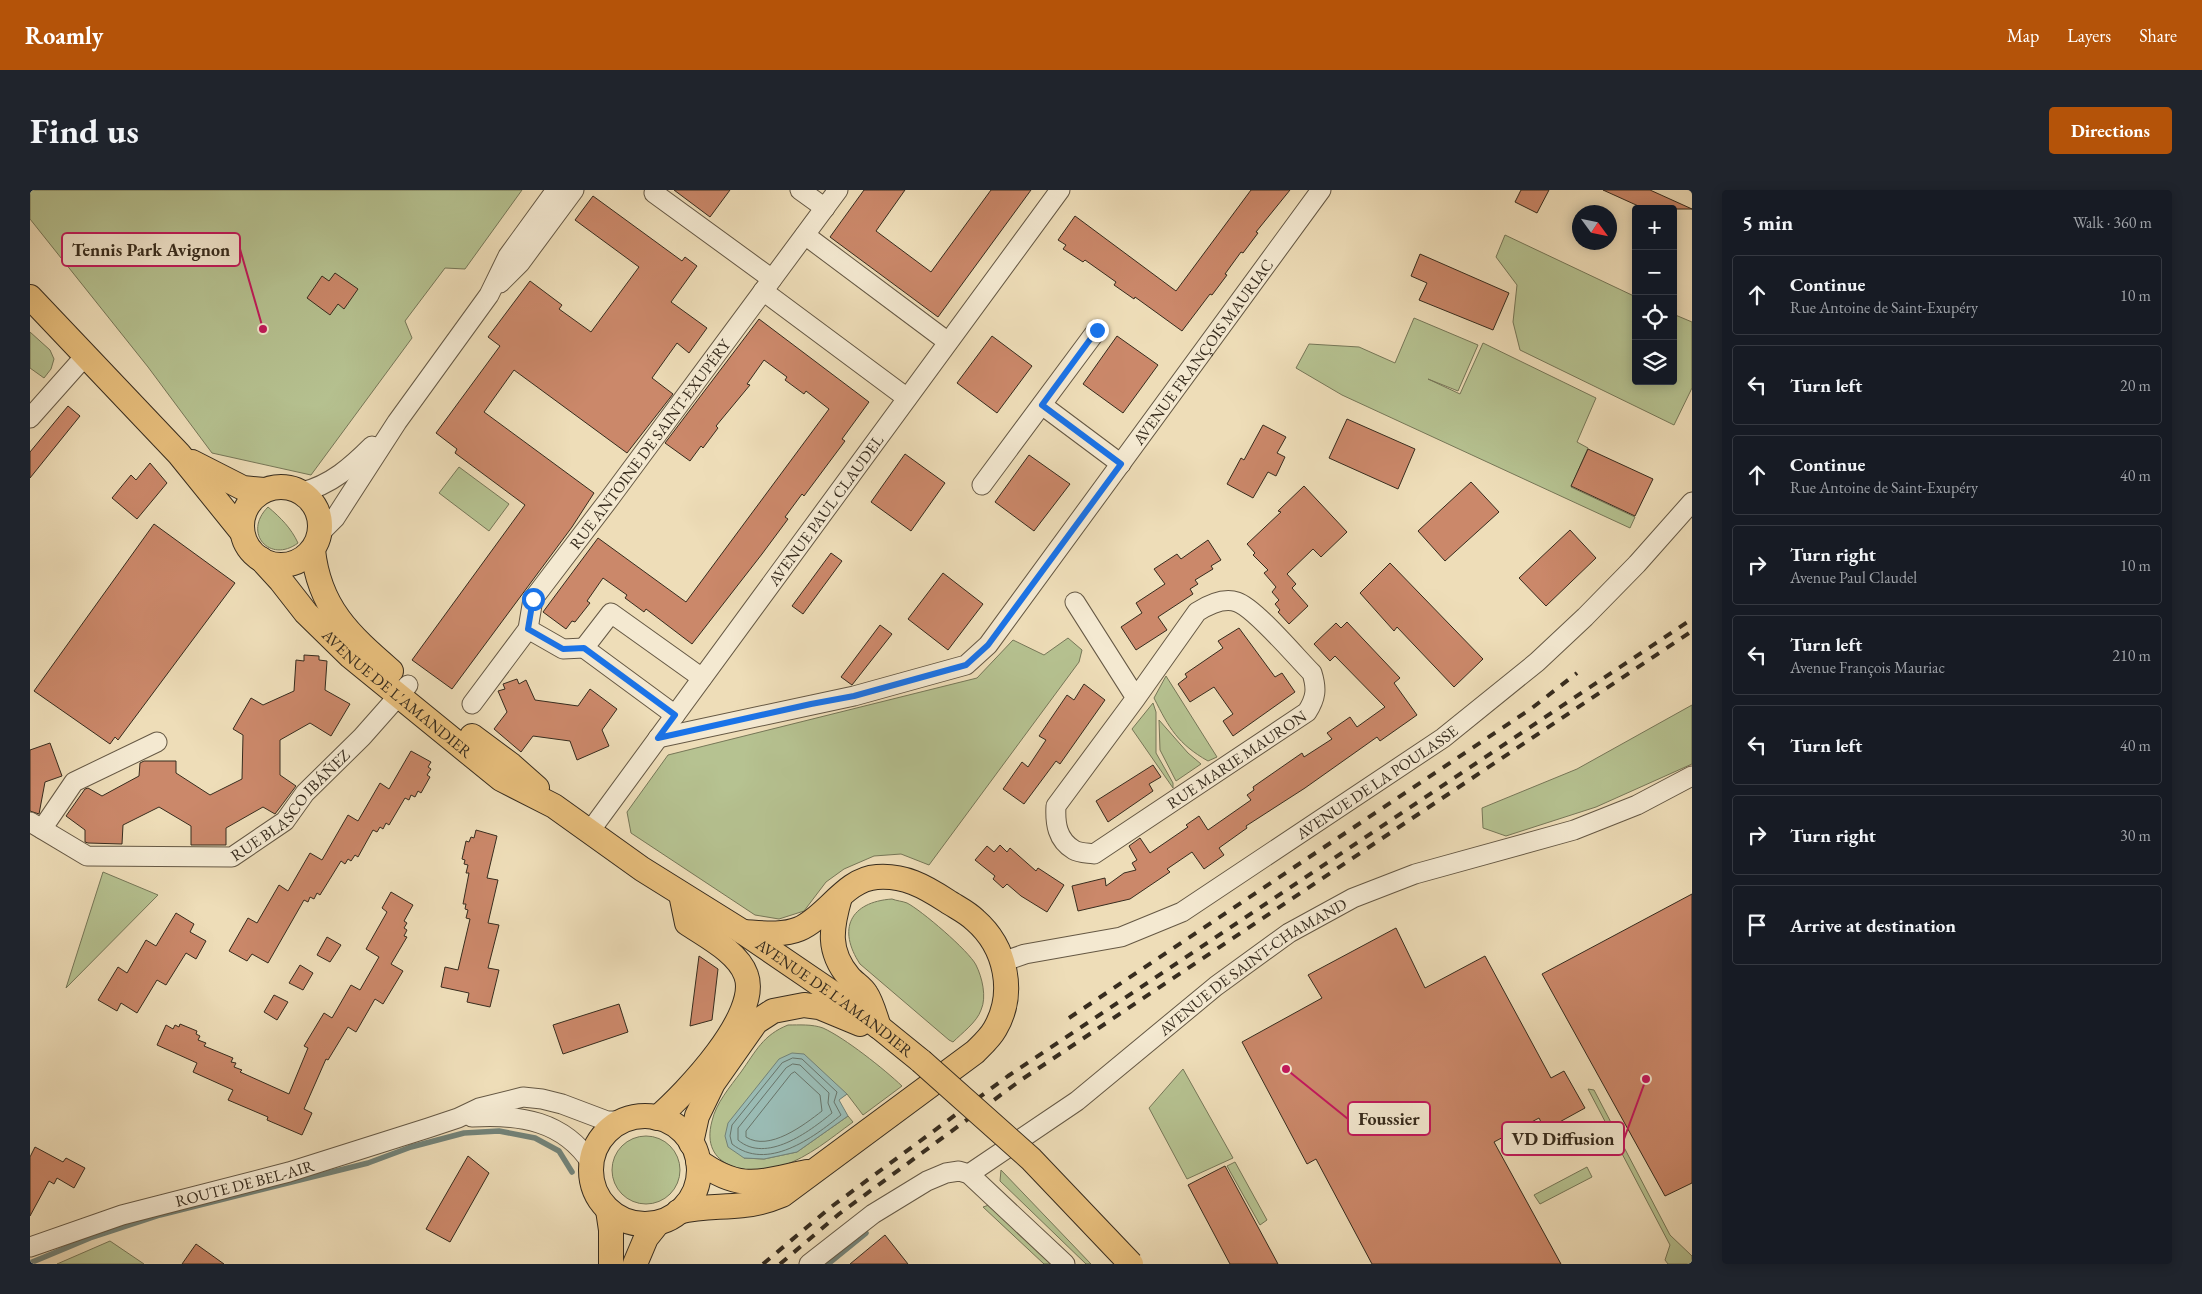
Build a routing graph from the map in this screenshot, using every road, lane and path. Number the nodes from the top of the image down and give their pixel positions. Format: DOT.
graph roads {
  1 [pos="556,190"];
  2 [pos="574,190"];
  3 [pos="800,190"];
  4 [pos="838,190"];
  5 [pos="1060,190"];
  6 [pos="1321,190"];
  7 [pos="654,193"];
  8 [pos="825,208"];
  9 [pos="805,235"];
  10 [pos="767,285"];
  11 [pos="489,295"];
  12 [pos="30,297"];
  13 [pos="1097,330"];
  14 [pos="948,342"];
  15 [pos="86,354"];
  16 [pos="907,398"];
  17 [pos="1042,405"];
  18 [pos="30,418"];
  19 [pos="396,422"];
  20 [pos="179,454"];
  21 [pos="1121,464"];
  22 [pos="982,485"];
  23 [pos="264,490"];
  24 [pos="302,492"];
  25 [pos="1692,502"];
  26 [pos="242,532"];
  27 [pos="316,541"];
  28 [pos="261,559"];
  29 [pos="1075,602"];
  30 [pos="528,629"];
  31 [pos="584,648"];
  32 [pos="702,678"];
  33 [pos="403,691"];
  34 [pos="1136,698"];
  35 [pos="472,704"];
  36 [pos="675,715"];
  37 [pos="658,738"];
  38 [pos="157,742"];
  39 [pos="1692,776"];
  40 [pos="36,825"];
  41 [pos="590,831"];
  42 [pos="681,894"];
  43 [pos="840,897"];
  44 [pos="743,932"];
  45 [pos="1002,962"];
  46 [pos="879,1027"];
  47 [pos="458,1118"];
  48 [pos="657,1118"];
  49 [pos="623,1121"];
  50 [pos="694,1152"];
  51 [pos="591,1163"];
  52 [pos="816,1170"];
  53 [pos="969,1174"];
  54 [pos="608,1210"];
  55 [pos="668,1217"];
  56 [pos="30,1248"];
  57 [pos="611,1264"];
  58 [pos="635,1264"];
  59 [pos="809,1264"];
  60 [pos="1065,1264"];
  61 [pos="1131,1264"];
  1 -- 11 [label="street"];
  2 -- 11 [label="street"];
  3 -- 8 [label="street"];
  4 -- 8 [label="street, RUE ANTOINE DE SAINT-EXUPÉRY"];
  5 -- 14 [label="street, AVENUE PAUL CLAUDEL"];
  6 -- 21 [label="street, AVENUE FRANÇOIS MAURIAC"];
  7 -- 10 [label="street"];
  8 -- 9 [label="street, RUE ANTOINE DE SAINT-EXUPÉRY"];
  9 -- 10 [label="street, RUE ANTOINE DE SAINT-EXUPÉRY"];
  9 -- 14 [label="street"];
  10 -- 16 [label="street"];
  10 -- 30 [label="street, RUE ANTOINE DE SAINT-EXUPÉRY"];
  11 -- 19 [label="street"];
  12 -- 15 [label="main road"];
  13 -- 17 [label="street"];
  14 -- 16 [label="street, AVENUE PAUL CLAUDEL"];
  15 -- 18 [label="street"];
  15 -- 20 [label="main road"];
  16 -- 32 [label="street, AVENUE PAUL CLAUDEL"];
  17 -- 21 [label="street"];
  17 -- 22 [label="street"];
  19 -- 24 [label="street"];
  19 -- 27 [label="street"];
  20 -- 23 [label="main road"];
  20 -- 26 [label="main road"];
  21 -- 37 [label="street, AVENUE FRANÇOIS MAURIAC"];
  23 -- 24 [label="main road"];
  23 -- 26 [label="main road"];
  24 -- 27 [label="main road"];
  25 -- 45 [label="street, AVENUE DE LA POULASSE"];
  26 -- 28 [label="main road"];
  27 -- 28 [label="main road"];
  27 -- 33 [label="main road, AVENUE DE L'AMANDIER"];
  28 -- 33 [label="main road, AVENUE DE L'AMANDIER"];
  29 -- 34 [label="street"];
  30 -- 31 [label="street"];
  30 -- 35 [label="street, RUE ANTOINE DE SAINT-EXUPÉRY"];
  31 -- 32 [label="street"];
  31 -- 36 [label="street"];
  32 -- 36 [label="street, AVENUE PAUL CLAUDEL"];
  33 -- 40 [label="street, RUE BLASCO IBÁÑEZ"];
  33 -- 41 [label="main road, AVENUE DE L'AMANDIER"];
  34 -- 34 [label="street, RUE MARIE MAURON"];
  36 -- 37 [label="street, AVENUE PAUL CLAUDEL"];
  37 -- 41 [label="street, AVENUE PAUL CLAUDEL"];
  38 -- 40 [label="street"];
  39 -- 53 [label="street, AVENUE DE SAINT-CHAMAND"];
  41 -- 42 [label="main road, AVENUE DE L'AMANDIER"];
  42 -- 44 [label="main road, AVENUE DE L'AMANDIER"];
  42 -- 48 [label="main road"];
  43 -- 44 [label="main road"];
  43 -- 45 [label="main road"];
  43 -- 46 [label="main road"];
  44 -- 46 [label="main road, AVENUE DE L'AMANDIER"];
  45 -- 52 [label="main road"];
  46 -- 50 [label="main road"];
  46 -- 61 [label="main road, AVENUE DE L'AMANDIER, bridge"];
  47 -- 49 [label="street, ROUTE DE BEL-AIR"];
  47 -- 51 [label="street, ROUTE DE BEL-AIR"];
  47 -- 56 [label="street, ROUTE DE BEL-AIR"];
  48 -- 49 [label="main road"];
  48 -- 50 [label="main road"];
  49 -- 51 [label="main road"];
  50 -- 52 [label="main road"];
  50 -- 55 [label="main road"];
  51 -- 54 [label="main road"];
  52 -- 55 [label="main road"];
  53 -- 59 [label="street"];
  53 -- 60 [label="street"];
  54 -- 55 [label="main road"];
  54 -- 57 [label="main road"];
  55 -- 58 [label="main road"];
}
